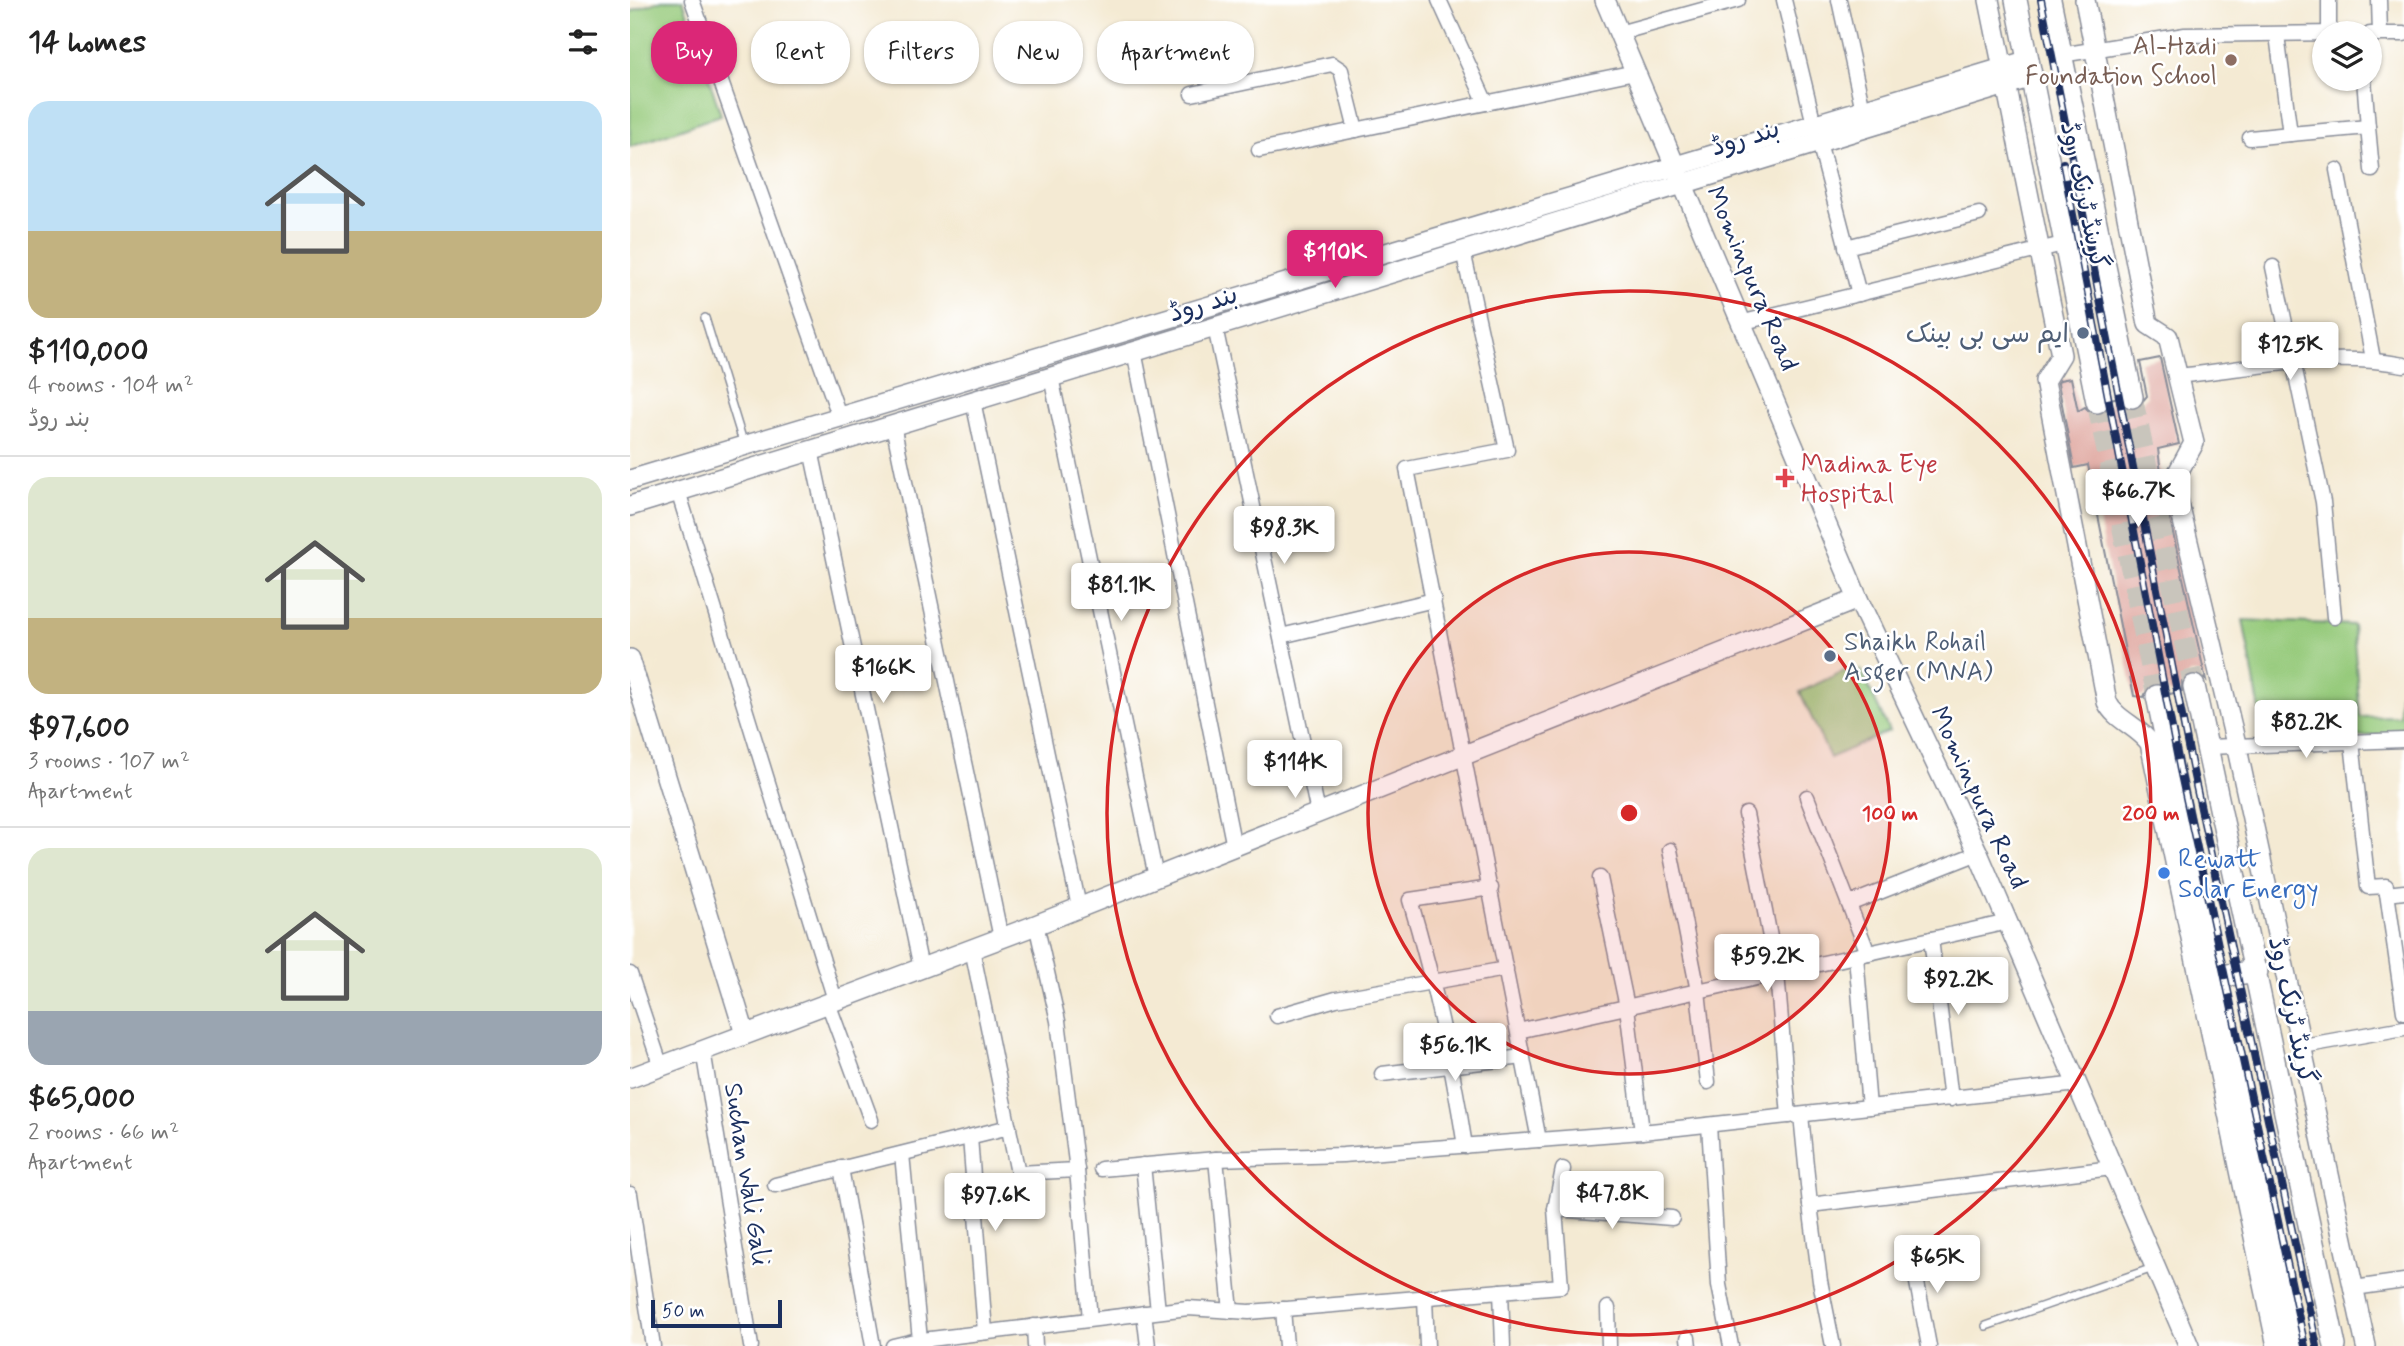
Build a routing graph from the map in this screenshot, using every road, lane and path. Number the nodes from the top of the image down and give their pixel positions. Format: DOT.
graph roads {
  1 [pos="692,0"];
  2 [pos="1439,0"];
  3 [pos="1605,0"];
  4 [pos="1738,0"];
  5 [pos="1784,0"];
  6 [pos="1839,0"];
  7 [pos="1989,0"];
  8 [pos="2016,0"];
  9 [pos="2050,0"];
  10 [pos="2085,0"];
  11 [pos="2329,0"];
  12 [pos="2379,0"];
  13 [pos="2329,21"];
  14 [pos="2377,21"];
  15 [pos="1619,33"];
  16 [pos="2312,34"];
  17 [pos="2382,34"];
  18 [pos="2404,34"];
  19 [pos="2277,35"];
  20 [pos="2095,47"];
  21 [pos="2061,55"];
  22 [pos="2031,68"];
  23 [pos="1635,72"];
  24 [pos="2005,76"];
  25 [pos="2365,91"];
  26 [pos="1192,94"];
  27 [pos="1486,103"];
  28 [pos="1863,110"];
  29 [pos="2368,127"];
  30 [pos="1356,130"];
  31 [pos="1816,133"];
  32 [pos="2290,134"];
  33 [pos="2250,138"];
  34 [pos="1259,150"];
  35 [pos="2337,170"];
  36 [pos="2372,170"];
  37 [pos="1679,175"];
  38 [pos="1979,214"];
  39 [pos="2067,243"];
  40 [pos="1846,247"];
  41 [pos="2041,250"];
  42 [pos="1463,251"];
  43 [pos="2273,267"];
  44 [pos="1859,294"];
  45 [pos="705,318"];
  46 [pos="1744,322"];
  47 [pos="1215,327"];
  48 [pos="1134,351"];
  49 [pos="2373,359"];
  50 [pos="2295,364"];
  51 [pos="2404,365"];
  52 [pos="2178,376"];
  53 [pos="1051,377"];
  54 [pos="2132,397"];
  55 [pos="973,401"];
  56 [pos="2097,402"];
  57 [pos="840,418"];
  58 [pos="893,425"];
  59 [pos="744,446"];
  60 [pos="811,450"];
  61 [pos="630,480"];
  62 [pos="678,491"];
  63 [pos="630,506"];
  64 [pos="1858,599"];
  65 [pos="1434,600"];
  66 [pos="2334,617"];
  67 [pos="1281,636"];
  68 [pos="630,659"];
  69 [pos="2194,686"];
  70 [pos="635,696"];
  71 [pos="2157,696"];
  72 [pos="2404,740"];
  73 [pos="2352,742"];
  74 [pos="2236,744"];
  75 [pos="2207,747"];
  76 [pos="1465,755"];
  77 [pos="1807,797"];
  78 [pos="1318,813"];
  79 [pos="1746,814"];
  80 [pos="1234,847"];
  81 [pos="1670,850"];
  82 [pos="1978,853"];
  83 [pos="1156,877"];
  84 [pos="1601,878"];
  85 [pos="1491,888"];
  86 [pos="2404,891"];
  87 [pos="2387,894"];
  88 [pos="1849,904"];
  89 [pos="1079,907"];
  90 [pos="2008,922"];
  91 [pos="1036,924"];
  92 [pos="1001,938"];
  93 [pos="1931,939"];
  94 [pos="972,948"];
  95 [pos="1862,954"];
  96 [pos="921,968"];
  97 [pos="1506,968"];
  98 [pos="2257,971"];
  99 [pos="630,974"];
  100 [pos="1777,974"];
  101 [pos="2214,977"];
  102 [pos="1434,982"];
  103 [pos="1698,991"];
  104 [pos="831,1002"];
  105 [pos="1627,1007"];
  106 [pos="2404,1012"];
  107 [pos="1278,1016"];
  108 [pos="2404,1028"];
  109 [pos="1518,1031"];
  110 [pos="745,1034"];
  111 [pos="2303,1046"];
  112 [pos="703,1051"];
  113 [pos="1523,1057"];
  114 [pos="1452,1065"];
  115 [pos="661,1067"];
  116 [pos="1382,1074"];
  117 [pos="630,1078"];
  118 [pos="1708,1082"];
  119 [pos="2078,1084"];
  120 [pos="1951,1099"];
  121 [pos="1869,1107"];
  122 [pos="1795,1116"];
  123 [pos="872,1120"];
  124 [pos="1709,1125"];
  125 [pos="1009,1128"];
  126 [pos="1642,1132"];
  127 [pos="970,1137"];
  128 [pos="1539,1140"];
  129 [pos="1465,1146"];
  130 [pos="902,1154"];
  131 [pos="1216,1159"];
  132 [pos="1143,1165"];
  133 [pos="841,1168"];
  134 [pos="2112,1168"];
  135 [pos="1101,1169"];
  136 [pos="1563,1169"];
  137 [pos="1077,1170"];
  138 [pos="775,1185"];
  139 [pos="630,1194"];
  140 [pos="1810,1205"];
  141 [pos="1555,1209"];
  142 [pos="1671,1218"];
  143 [pos="1911,1251"];
  144 [pos="2153,1268"];
  145 [pos="2404,1281"];
  146 [pos="2354,1288"];
  147 [pos="1502,1291"];
  148 [pos="1425,1297"];
  149 [pos="1608,1308"];
  150 [pos="1283,1309"];
  151 [pos="1231,1311"];
  152 [pos="1151,1312"];
  153 [pos="1090,1319"];
  154 [pos="1034,1326"];
  155 [pos="1986,1326"];
  156 [pos="985,1332"];
  157 [pos="920,1340"];
  158 [pos="951,1341"];
  159 [pos="653,1346"];
  160 [pos="751,1346"];
  161 [pos="873,1346"];
  162 [pos="893,1346"];
  163 [pos="1035,1346"];
  164 [pos="1148,1346"];
  165 [pos="1286,1346"];
  166 [pos="1427,1346"];
  167 [pos="1503,1346"];
  168 [pos="1609,1346"];
  169 [pos="1731,1346"];
  170 [pos="1833,1346"];
  171 [pos="1929,1346"];
  172 [pos="2189,1346"];
  173 [pos="2277,1346"];
  174 [pos="2293,1346"];
  175 [pos="2335,1346"];
  176 [pos="2366,1346"];
  1 -- 57 [label="street"];
  2 -- 27 [label="street"];
  3 -- 15 [label="street, Mominpura Road"];
  4 -- 15 [label="street"];
  5 -- 31 [label="street"];
  6 -- 28 [label="street"];
  7 -- 24 [label="street"];
  8 -- 22 [label="main road, گرینڈ ٹرنک روڈ"];
  9 -- 21 [label="main road, گرینڈ ٹرنک روڈ"];
  10 -- 20 [label="street"];
  11 -- 13 [label="street"];
  12 -- 14 [label="street"];
  15 -- 23 [label="street, Mominpura Road"];
  16 -- 19 [label="street"];
  17 -- 18 [label="street"];
  19 -- 20 [label="street"];
  19 -- 32 [label="street"];
  20 -- 21 [label="street"];
  20 -- 52 [label="street"];
  21 -- 54 [label="main road, گرینڈ ٹرنک روڈ"];
  22 -- 24 [label="street, بند روڈ"];
  22 -- 39 [label="main road, گرینڈ ٹرنک روڈ"];
  23 -- 27 [label="street"];
  23 -- 37 [label="street, Mominpura Road"];
  24 -- 28 [label="street, بند روڈ"];
  24 -- 31 [label="street, بند روڈ"];
  24 -- 41 [label="street"];
  25 -- 29 [label="street"];
  26 -- 30 [label="street"];
  27 -- 30 [label="street"];
  28 -- 31 [label="street, بند روڈ"];
  29 -- 32 [label="street"];
  29 -- 36 [label="street"];
  30 -- 34 [label="street"];
  31 -- 37 [label="street, بند روڈ"];
  31 -- 40 [label="street"];
  32 -- 33 [label="street"];
  35 -- 49 [label="street"];
  37 -- 42 [label="street, بند روڈ"];
  37 -- 46 [label="street, Mominpura Road"];
  37 -- 57 [label="street, بند روڈ"];
  38 -- 40 [label="street"];
  39 -- 41 [label="street"];
  39 -- 56 [label="main road, گرینڈ ٹرنک روڈ"];
  40 -- 44 [label="street"];
  41 -- 44 [label="street"];
  41 -- 173 [label="street"];
  42 -- 47 [label="street, بند روڈ"];
  42 -- 65 [label="street"];
  43 -- 50 [label="street"];
  44 -- 46 [label="street"];
  45 -- 59 [label="lane"];
  46 -- 64 [label="street, Mominpura Road"];
  47 -- 48 [label="street, بند روڈ"];
  47 -- 67 [label="street"];
  48 -- 53 [label="street, بند روڈ"];
  48 -- 80 [label="street"];
  49 -- 50 [label="street"];
  49 -- 51 [label="street"];
  50 -- 52 [label="street"];
  50 -- 66 [label="street"];
  52 -- 74 [label="street"];
  53 -- 55 [label="street, بند روڈ"];
  53 -- 83 [label="street"];
  55 -- 58 [label="street, بند روڈ"];
  55 -- 89 [label="street"];
  57 -- 59 [label="street, بند روڈ"];
  58 -- 60 [label="street, بند روڈ"];
  58 -- 92 [label="street"];
  59 -- 61 [label="street, بند روڈ"];
  60 -- 62 [label="street, بند روڈ"];
  60 -- 96 [label="street"];
  62 -- 63 [label="street, بند روڈ"];
  62 -- 104 [label="street"];
  64 -- 76 [label="street"];
  64 -- 82 [label="street, Mominpura Road"];
  65 -- 67 [label="street"];
  65 -- 76 [label="street"];
  67 -- 78 [label="street"];
  68 -- 70 [label="street"];
  69 -- 75 [label="main road, گرینڈ ٹرنک روڈ"];
  70 -- 110 [label="street"];
  71 -- 101 [label="main road"];
  72 -- 73 [label="street"];
  73 -- 74 [label="street"];
  73 -- 87 [label="street"];
  74 -- 75 [label="street"];
  74 -- 111 [label="street"];
  75 -- 98 [label="main road, گرینڈ ٹرنک روڈ"];
  76 -- 78 [label="street"];
  76 -- 85 [label="street"];
  77 -- 88 [label="street"];
  78 -- 80 [label="street"];
  79 -- 100 [label="street"];
  80 -- 83 [label="street"];
  81 -- 103 [label="street"];
  82 -- 88 [label="street"];
  82 -- 90 [label="street, Mominpura Road"];
  83 -- 89 [label="street"];
  84 -- 105 [label="street"];
  85 -- 97 [label="street"];
  85 -- 102 [label="street"];
  86 -- 87 [label="street"];
  87 -- 106 [label="street"];
  88 -- 95 [label="street"];
  89 -- 91 [label="street"];
  90 -- 93 [label="street"];
  90 -- 119 [label="street, Mominpura Road"];
  91 -- 92 [label="street"];
  91 -- 137 [label="street"];
  92 -- 94 [label="street"];
  93 -- 95 [label="street"];
  93 -- 120 [label="street"];
  94 -- 96 [label="street"];
  94 -- 125 [label="street"];
  95 -- 100 [label="street"];
  95 -- 121 [label="street"];
  96 -- 104 [label="street"];
  97 -- 102 [label="street"];
  97 -- 109 [label="street"];
  98 -- 101 [label="main road"];
  98 -- 175 [label="main road, گرینڈ ٹرنک روڈ"];
  99 -- 115 [label="street"];
  100 -- 103 [label="street"];
  100 -- 122 [label="street"];
  101 -- 174 [label="main road"];
  102 -- 107 [label="street"];
  102 -- 114 [label="street"];
  103 -- 105 [label="street"];
  103 -- 118 [label="street"];
  104 -- 110 [label="street"];
  104 -- 123 [label="street"];
  105 -- 109 [label="street"];
  105 -- 126 [label="street"];
  108 -- 111 [label="street"];
  109 -- 113 [label="street"];
  110 -- 112 [label="street"];
  111 -- 146 [label="street"];
  112 -- 115 [label="street"];
  112 -- 160 [label="street, Suchan Wali Gali"];
  113 -- 114 [label="street"];
  113 -- 128 [label="street"];
  114 -- 116 [label="street"];
  114 -- 129 [label="street"];
  115 -- 117 [label="street"];
  119 -- 120 [label="street"];
  119 -- 134 [label="street, Mominpura Road"];
  120 -- 121 [label="street"];
  121 -- 122 [label="street"];
  122 -- 124 [label="street"];
  122 -- 140 [label="street"];
  124 -- 126 [label="street"];
  124 -- 169 [label="street"];
  125 -- 127 [label="street"];
  125 -- 137 [label="street"];
  126 -- 128 [label="street"];
  127 -- 130 [label="street"];
  127 -- 156 [label="street"];
  128 -- 129 [label="street"];
  129 -- 131 [label="street"];
  130 -- 133 [label="street"];
  130 -- 157 [label="street"];
  131 -- 132 [label="street"];
  131 -- 151 [label="street"];
  132 -- 135 [label="street"];
  132 -- 152 [label="street"];
  133 -- 138 [label="street"];
  133 -- 161 [label="street"];
  134 -- 140 [label="street"];
  134 -- 144 [label="street, Mominpura Road"];
  136 -- 141 [label="street"];
  137 -- 153 [label="street"];
  139 -- 159 [label="street"];
  140 -- 170 [label="street"];
  141 -- 142 [label="street"];
  141 -- 147 [label="street"];
  143 -- 171 [label="street"];
  144 -- 155 [label="lane"];
  144 -- 172 [label="street, Mominpura Road"];
  145 -- 146 [label="street"];
  146 -- 176 [label="street"];
  147 -- 148 [label="street"];
  147 -- 167 [label="street"];
  148 -- 150 [label="street"];
  148 -- 166 [label="street"];
  149 -- 168 [label="street"];
  150 -- 151 [label="street"];
  150 -- 165 [label="street"];
  151 -- 152 [label="street"];
  152 -- 153 [label="street"];
  152 -- 164 [label="street"];
  153 -- 154 [label="street"];
  154 -- 156 [label="street"];
  154 -- 163 [label="street"];
  156 -- 158 [label="street"];
  157 -- 158 [label="street"];
  157 -- 162 [label="street"];
}
